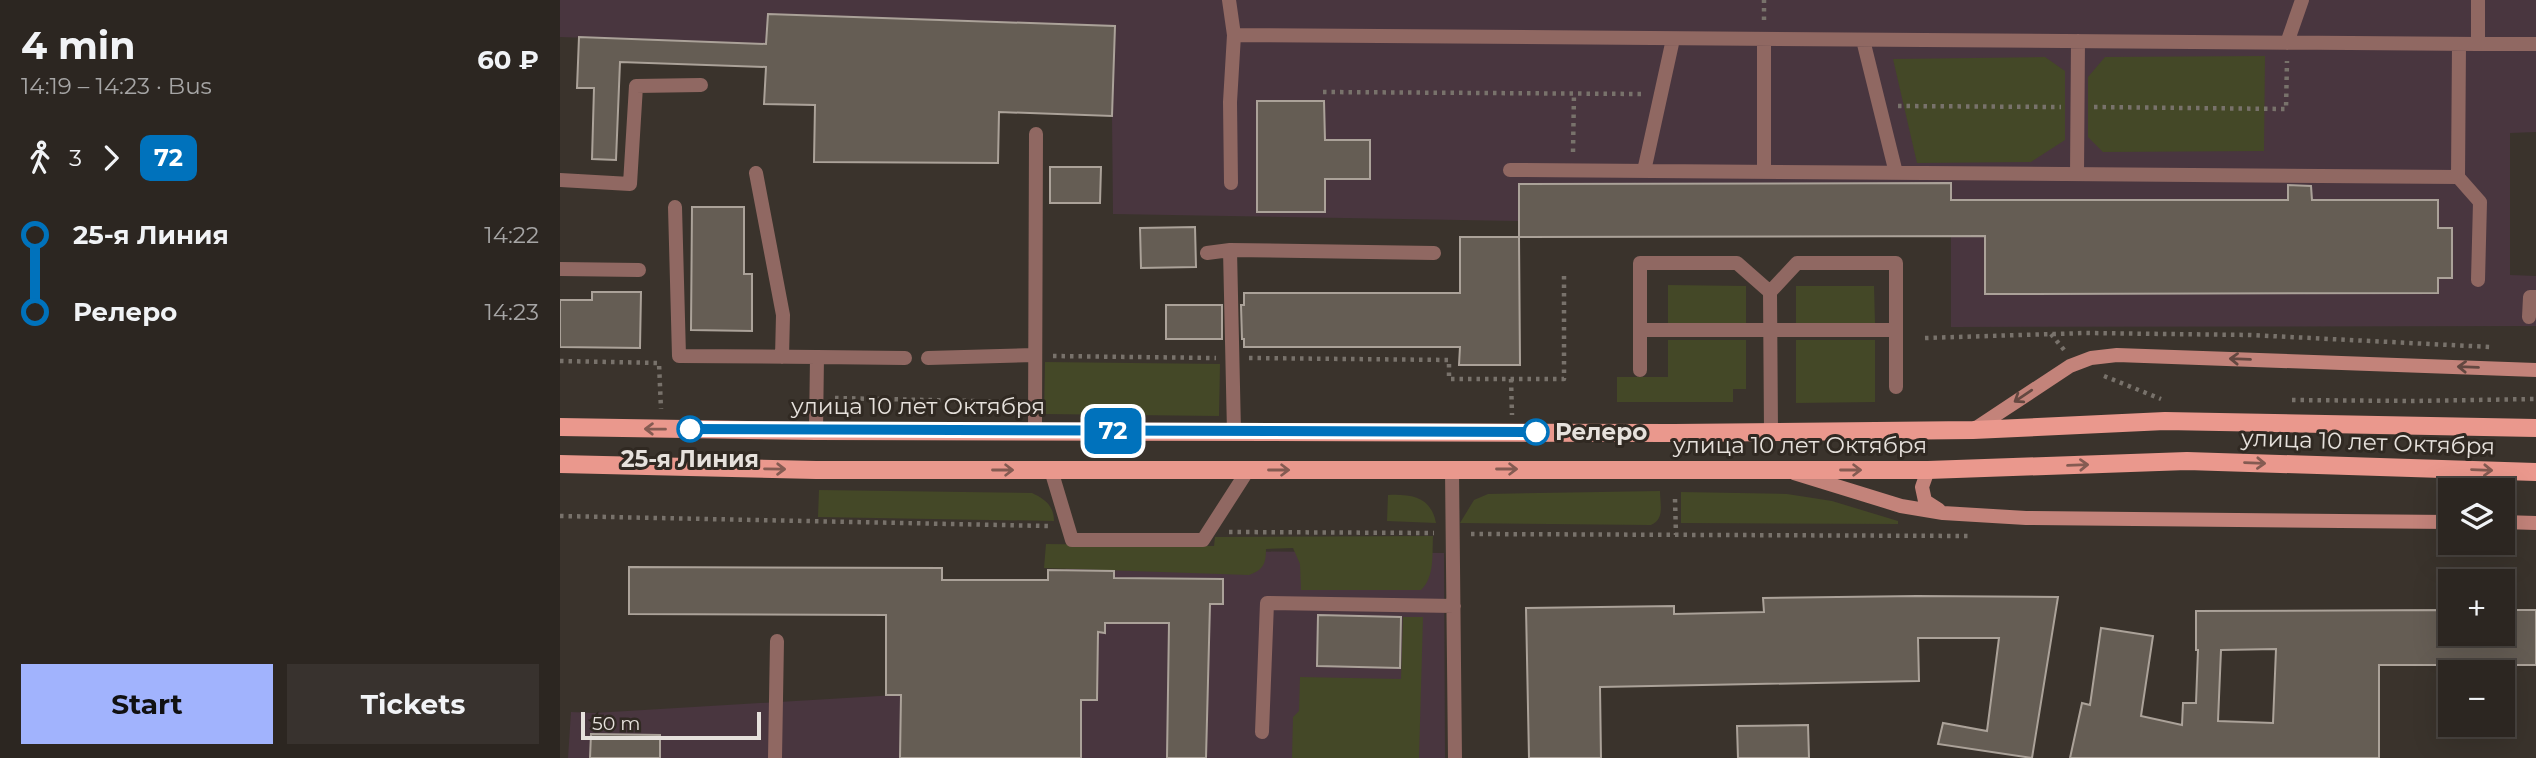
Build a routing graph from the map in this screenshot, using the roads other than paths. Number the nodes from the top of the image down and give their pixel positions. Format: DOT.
graph roads {
  1 [pos="1228,0"];
  2 [pos="2302,0"];
  3 [pos="2478,0"];
  4 [pos="1234,35"];
  5 [pos="1673,38"];
  6 [pos="1764,39"];
  7 [pos="1863,40"];
  8 [pos="2078,41"];
  9 [pos="2287,43"];
  10 [pos="2459,44"];
  11 [pos="2478,44"];
  12 [pos="2536,44"];
  13 [pos="701,85"];
  14 [pos="1036,134"];
  15 [pos="1510,170"];
  16 [pos="1644,171"];
  17 [pos="1763,172"];
  18 [pos="756,173"];
  19 [pos="1896,173"];
  20 [pos="2077,174"];
  21 [pos="2458,177"];
  22 [pos="560,180"];
  23 [pos="1231,183"];
  24 [pos="675,206"];
  25 [pos="1230,250"];
  26 [pos="1207,253"];
  27 [pos="1434,253"];
  28 [pos="560,269"];
  29 [pos="639,270"];
  30 [pos="2478,280"];
  31 [pos="1770,292"];
  32 [pos="2536,297"];
  33 [pos="2529,317"];
  34 [pos="1640,330"];
  35 [pos="1896,330"];
  36 [pos="1770,331"];
  37 [pos="1034,355"];
  38 [pos="782,357"];
  39 [pos="817,357"];
  40 [pos="905,358"];
  41 [pos="929,358"];
  42 [pos="1640,370"];
  43 [pos="2536,370"];
  44 [pos="1896,387"];
  45 [pos="560,427"];
  46 [pos="2536,428"];
  47 [pos="1973,430"];
  48 [pos="816,431"];
  49 [pos="1035,431"];
  50 [pos="1234,432"];
  51 [pos="1771,432"];
  52 [pos="560,464"];
  53 [pos="1051,470"];
  54 [pos="1248,470"];
  55 [pos="1452,470"];
  56 [pos="1782,470"];
  57 [pos="1928,470"];
  58 [pos="2536,472"];
  59 [pos="1943,513"];
  60 [pos="2438,522"];
  61 [pos="2515,523"];
  62 [pos="2536,523"];
  63 [pos="1454,606"];
  64 [pos="777,641"];
  65 [pos="1262,732"];
  66 [pos="775,758"];
  67 [pos="1455,758"];
  1 -- 4 [label="lane"];
  2 -- 9 [label="lane"];
  3 -- 11 [label="lane"];
  4 -- 5 [label="lane"];
  4 -- 23 [label="lane"];
  5 -- 6 [label="lane"];
  5 -- 16 [label="lane"];
  6 -- 7 [label="lane"];
  6 -- 17 [label="lane"];
  7 -- 8 [label="lane"];
  7 -- 19 [label="lane"];
  8 -- 9 [label="lane"];
  8 -- 20 [label="lane"];
  9 -- 10 [label="lane"];
  10 -- 11 [label="lane"];
  10 -- 21 [label="lane"];
  11 -- 12 [label="lane"];
  13 -- 22 [label="lane"];
  14 -- 37 [label="lane"];
  15 -- 16 [label="lane"];
  16 -- 17 [label="lane"];
  17 -- 19 [label="lane"];
  18 -- 38 [label="lane"];
  19 -- 20 [label="lane"];
  20 -- 21 [label="lane"];
  21 -- 30 [label="lane"];
  24 -- 38 [label="lane"];
  25 -- 26 [label="lane"];
  25 -- 27 [label="lane"];
  25 -- 50 [label="lane"];
  28 -- 29 [label="lane"];
  31 -- 34 [label="lane"];
  31 -- 35 [label="lane"];
  31 -- 36 [label="lane"];
  32 -- 33 [label="lane"];
  34 -- 36 [label="lane"];
  34 -- 42 [label="lane"];
  35 -- 36 [label="lane"];
  35 -- 44 [label="lane"];
  36 -- 51 [label="lane"];
  37 -- 41 [label="lane"];
  37 -- 49 [label="lane"];
  38 -- 39 [label="lane"];
  39 -- 40 [label="lane"];
  39 -- 48 [label="lane"];
  43 -- 47 [label="main road, one-way"];
  48 -- 45 [label="main road, улица 10 лет Октября, one-way"];
  46 -- 47 [label="main road, улица 10 лет Октября"];
  47 -- 51 [label="main road, улица 10 лет Октября"];
  48 -- 49 [label="main road, улица 10 лет Октября"];
  49 -- 50 [label="main road, улица 10 лет Октября"];
  50 -- 51 [label="main road, улица 10 лет Октября"];
  52 -- 53 [label="main road, улица 10 лет Октября, one-way"];
  53 -- 54 [label="main road, улица 10 лет Октября"];
  53 -- 54 [label="lane"];
  54 -- 55 [label="main road, улица 10 лет Октября, one-way"];
  55 -- 56 [label="main road, улица 10 лет Октября, one-way"];
  55 -- 63 [label="lane"];
  56 -- 57 [label="main road, улица 10 лет Октября, one-way"];
  56 -- 59 [label="main road"];
  57 -- 58 [label="main road, улица 10 лет Октября, one-way"];
  57 -- 59 [label="main road"];
  59 -- 60 [label="main road"];
  61 -- 62 [label="main road"];
  63 -- 65 [label="lane"];
  63 -- 67 [label="lane"];
  64 -- 66 [label="lane"];
}
